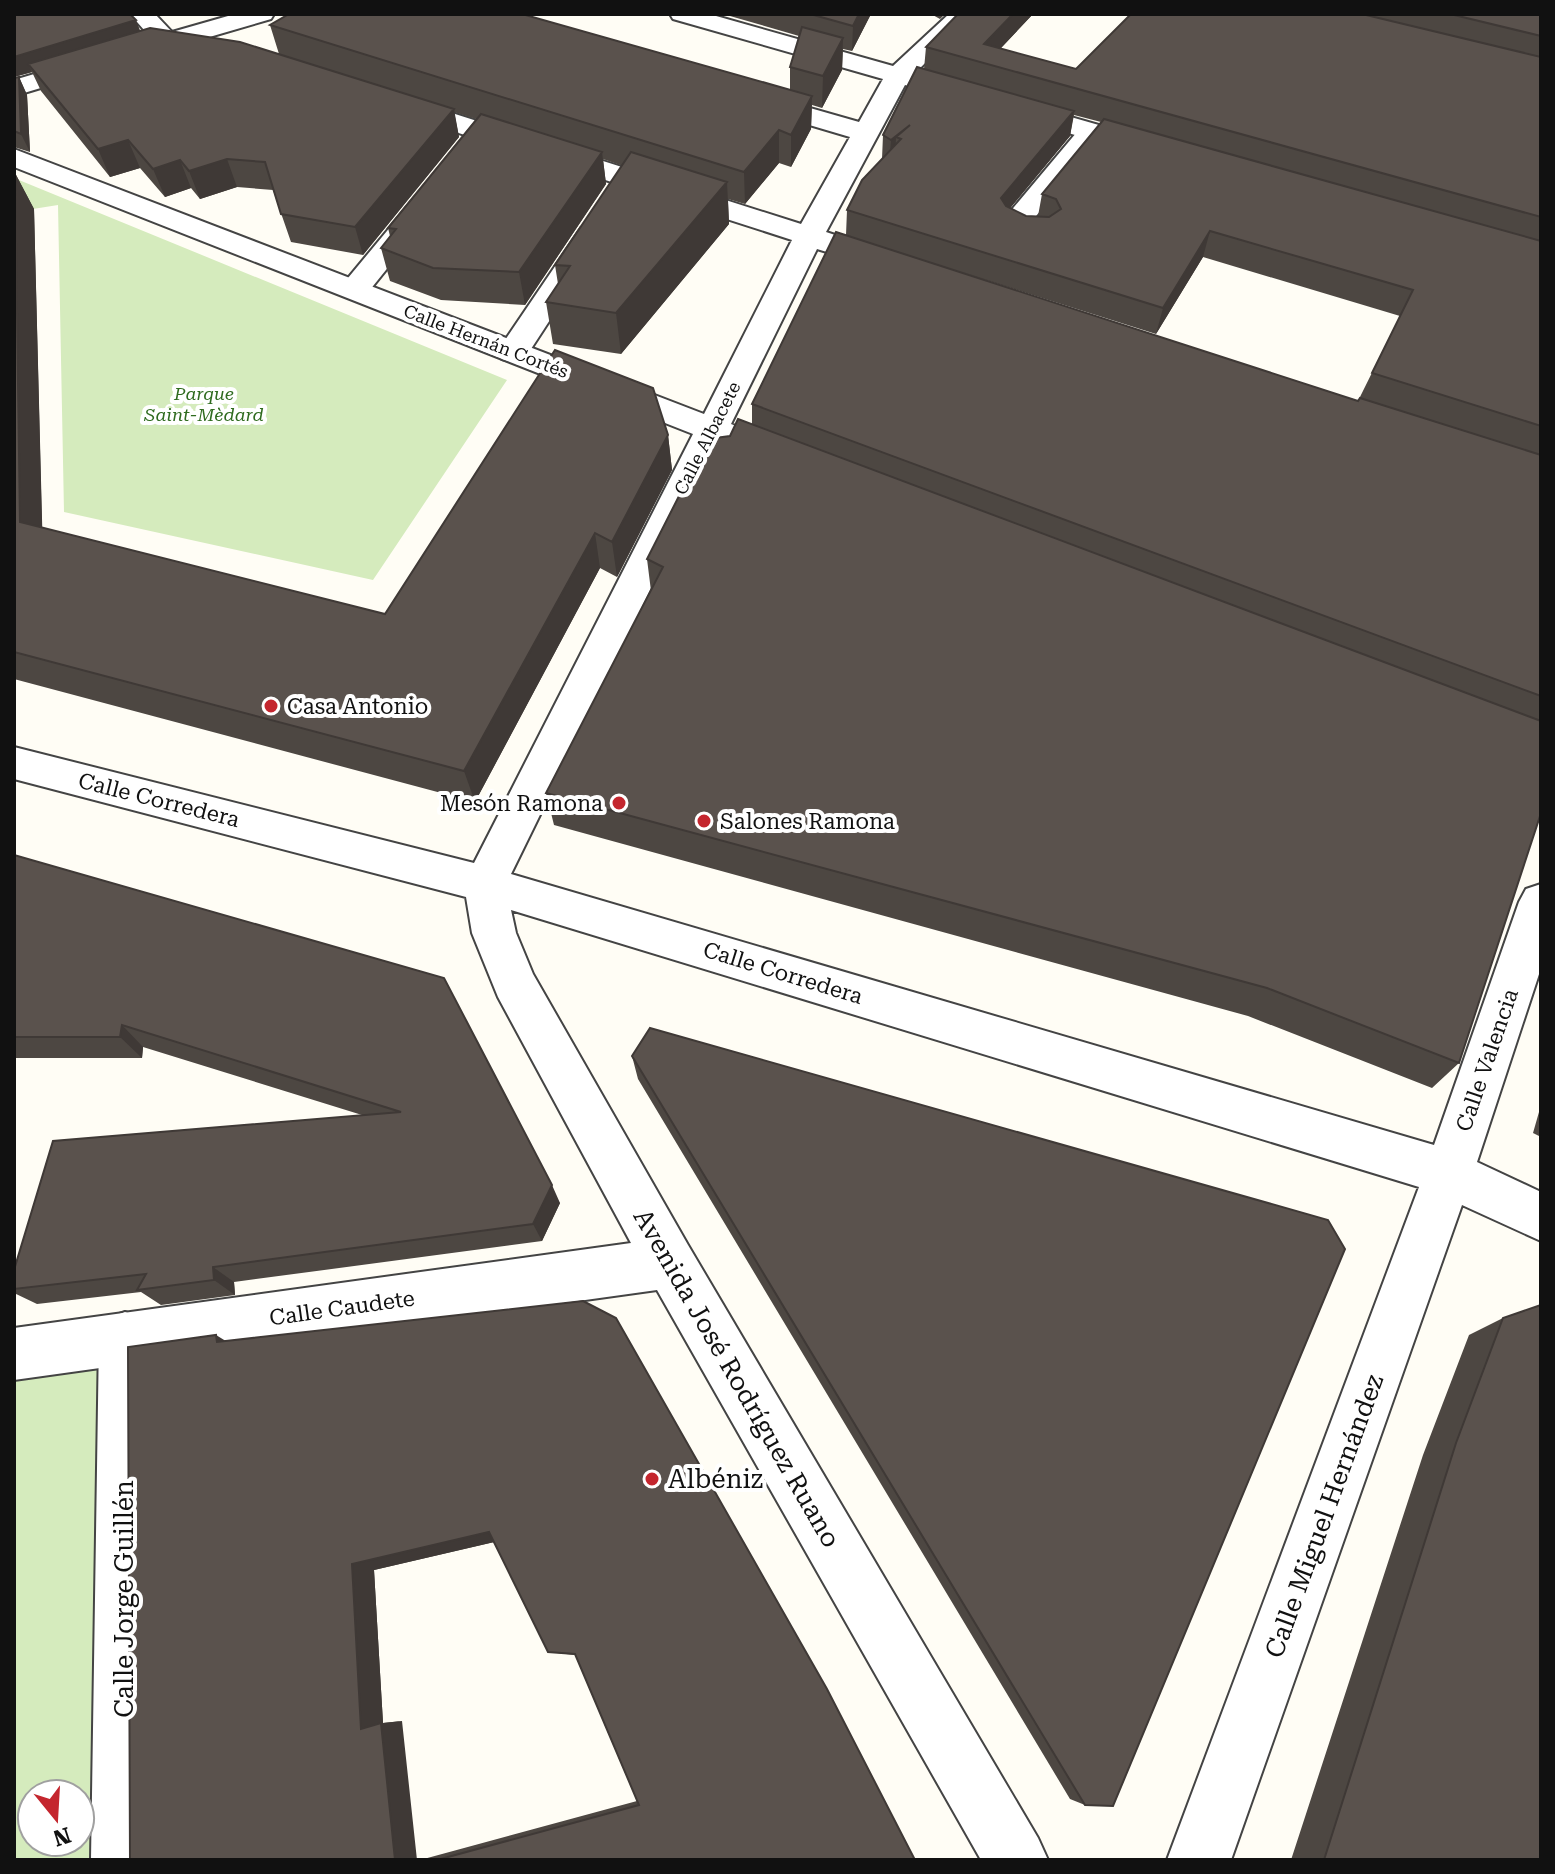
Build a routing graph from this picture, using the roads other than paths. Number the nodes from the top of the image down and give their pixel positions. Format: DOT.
graph roads {
  1 [pos="142,14"];
  2 [pos="262,14"];
  3 [pos="682,14"];
  4 [pos="963,14"];
  5 [pos="144,49"];
  6 [pos="239,55"];
  7 [pos="898,75"];
  8 [pos="14,88"];
  9 [pos="958,93"];
  10 [pos="731,94"];
  11 [pos="376,98"];
  12 [pos="987,102"];
  13 [pos="482,131"];
  14 [pos="1092,132"];
  15 [pos="867,133"];
  16 [pos="1167,153"];
  17 [pos="463,155"];
  18 [pos="14,157"];
  19 [pos="433,192"];
  20 [pos="614,199"];
  21 [pos="1039,233"];
  22 [pos="809,236"];
  23 [pos="913,270"];
  24 [pos="354,290"];
  25 [pos="513,352"];
  26 [pos="711,430"];
  27 [pos="815,469"];
  28 [pos="14,763"];
  29 [pos="485,884"];
  30 [pos="1541,902"];
  31 [pos="1449,1173"];
  32 [pos="1541,1217"];
  33 [pos="670,1263"];
  34 [pos="125,1338"];
  35 [pos="14,1354"];
  36 [pos="123,1860"];
  37 [pos="1016,1860"];
  38 [pos="1199,1860"];
  1 -- 5 [label="street"];
  2 -- 5 [label="street"];
  3 -- 7 [label="street"];
  4 -- 7 [label="street, Calle Albacete"];
  5 -- 6 [label="street"];
  5 -- 8 [label="street"];
  7 -- 9 [label="street"];
  7 -- 15 [label="street, Calle Albacete"];
  10 -- 15 [label="street"];
  11 -- 13 [label="street"];
  12 -- 14 [label="street"];
  13 -- 17 [label="street"];
  13 -- 20 [label="street"];
  14 -- 16 [label="street"];
  14 -- 21 [label="street"];
  15 -- 22 [label="street, Calle Albacete"];
  18 -- 24 [label="street, Calle Hernán Cortés"];
  19 -- 24 [label="street"];
  20 -- 22 [label="street"];
  20 -- 25 [label="street"];
  22 -- 23 [label="street"];
  22 -- 26 [label="street, Calle Albacete"];
  24 -- 25 [label="street, Calle Hernán Cortés"];
  25 -- 26 [label="street, Calle Hernán Cortés"];
  26 -- 27 [label="street, Calle Hernán Cortés"];
  26 -- 29 [label="street, Calle Albacete"];
  28 -- 29 [label="street, Calle Corredera"];
  29 -- 31 [label="street, Calle Corredera"];
  29 -- 33 [label="street, Avenida José Rodríguez Ruano"];
  30 -- 31 [label="street, Calle Valencia"];
  31 -- 32 [label="street, Calle Corredera"];
  31 -- 38 [label="street, Calle Miguel Hernández"];
  33 -- 34 [label="street, Calle Caudete"];
  33 -- 37 [label="street, Avenida José Rodríguez Ruano"];
  34 -- 35 [label="street, Calle Caudete"];
  34 -- 36 [label="street, Calle Jorge Guillén"];
}
